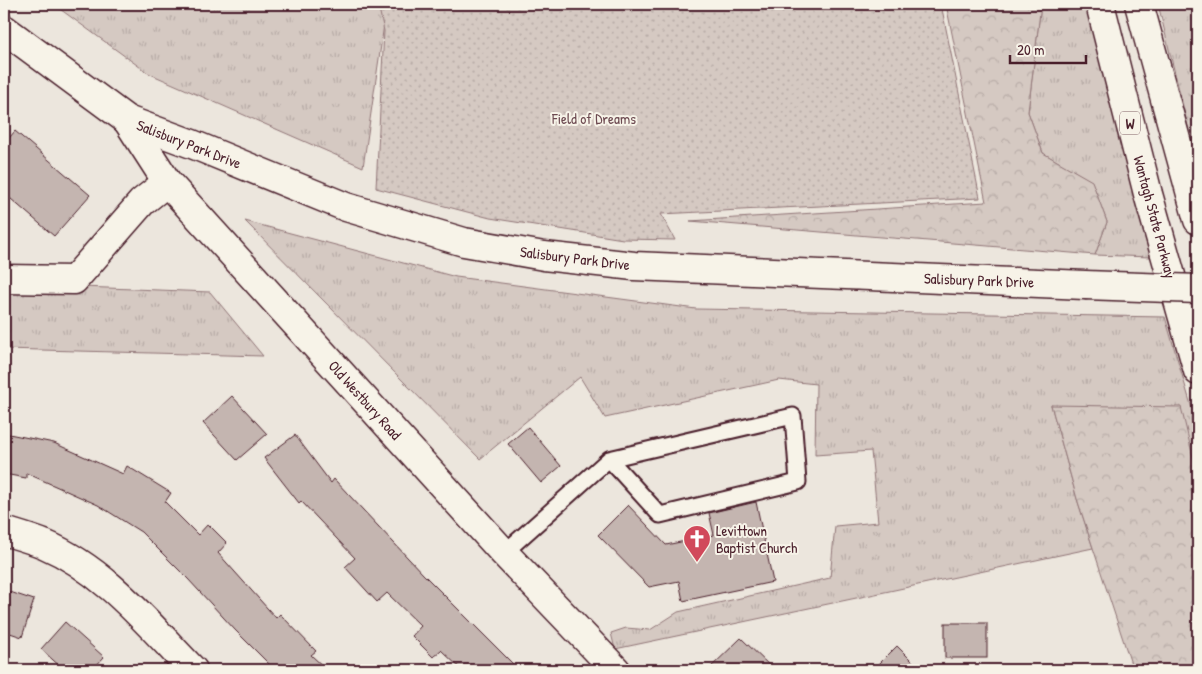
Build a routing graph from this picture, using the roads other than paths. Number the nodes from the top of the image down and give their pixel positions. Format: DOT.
graph roads {
  1 [pos="1100,4"];
  2 [pos="1139,4"];
  3 [pos="4,29"];
  4 [pos="127,120"];
  5 [pos="167,182"];
  6 [pos="1198,220"];
  7 [pos="6,278"];
  8 [pos="1198,289"];
  9 [pos="1198,371"];
  10 [pos="610,459"];
  11 [pos="4,531"];
  12 [pos="504,553"];
  13 [pos="193,670"];
  14 [pos="616,670"];
  1 -- 9 [label="main road, Wantagh State Parkway / W"];
  2 -- 6 [label="main road"];
  3 -- 4 [label="main road, Salisbury Park Drive"];
  4 -- 5 [label="main road, Old Westbury Road"];
  4 -- 8 [label="main road, Salisbury Park Drive, bridge"];
  5 -- 7 [label="main road"];
  5 -- 12 [label="main road, Old Westbury Road"];
  10 -- 10 [label="lane"];
  10 -- 12 [label="lane"];
  11 -- 13 [label="main road"];
  12 -- 14 [label="main road, Old Westbury Road"];
}
